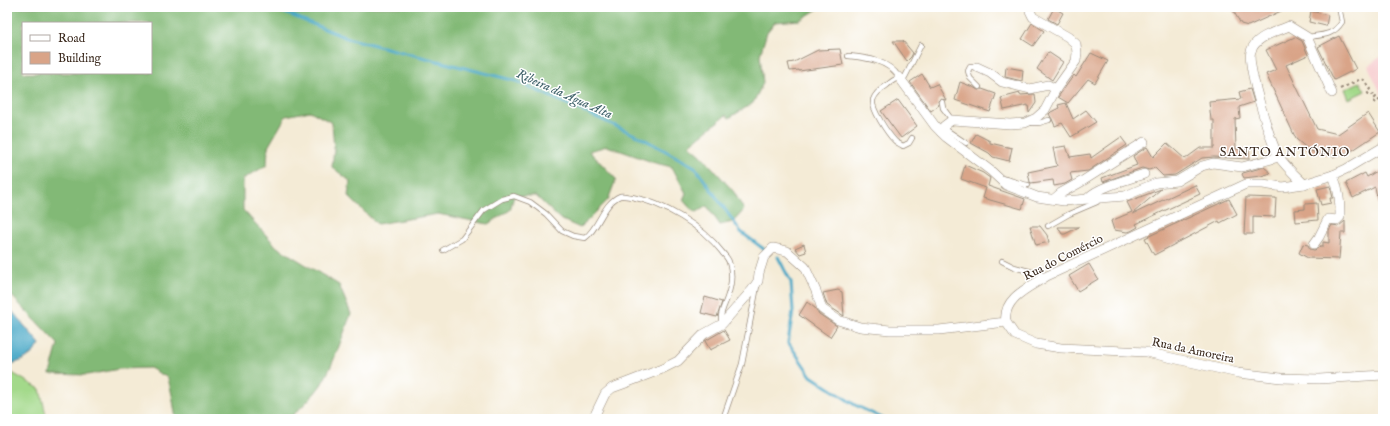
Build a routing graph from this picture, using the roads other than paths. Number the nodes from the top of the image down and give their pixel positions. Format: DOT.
graph roads {
  1 [pos="1031,7"];
  2 [pos="1339,7"];
  3 [pos="1307,37"];
  4 [pos="921,45"];
  5 [pos="848,56"];
  6 [pos="977,67"];
  7 [pos="899,77"];
  8 [pos="979,87"];
  9 [pos="1056,88"];
  10 [pos="1332,93"];
  11 [pos="942,102"];
  12 [pos="1049,120"];
  13 [pos="1025,123"];
  14 [pos="946,126"];
  15 [pos="912,138"];
  16 [pos="1144,142"];
  17 [pos="966,143"];
  18 [pos="1383,147"];
  19 [pos="1279,157"];
  20 [pos="1144,174"];
  21 [pos="1333,175"];
  22 [pos="999,178"];
  23 [pos="1304,184"];
  24 [pos="1028,185"];
  25 [pos="1099,197"];
  26 [pos="1088,198"];
  27 [pos="1054,199"];
  28 [pos="1048,226"];
  29 [pos="1314,244"];
  30 [pos="442,250"];
  31 [pos="1002,261"];
  32 [pos="1047,276"];
  33 [pos="758,281"];
  34 [pos="1006,322"];
  35 [pos="722,324"];
  36 [pos="1383,375"];
  37 [pos="593,419"];
  38 [pos="723,419"];
  1 -- 9 [label="street"];
  2 -- 3 [label="lane"];
  3 -- 10 [label="street"];
  3 -- 19 [label="street"];
  4 -- 7 [label="lane"];
  5 -- 7 [label="lane"];
  6 -- 8 [label="lane"];
  6 -- 9 [label="street"];
  7 -- 14 [label="street"];
  7 -- 15 [label="lane"];
  9 -- 13 [label="street"];
  11 -- 14 [label="lane"];
  12 -- 13 [label="lane"];
  13 -- 14 [label="street"];
  14 -- 17 [label="lane"];
  14 -- 22 [label="street"];
  16 -- 27 [label="street"];
  18 -- 21 [label="street, Rua do Comércio"];
  19 -- 23 [label="street"];
  19 -- 25 [label="street"];
  20 -- 26 [label="street"];
  21 -- 23 [label="street, Rua do Comércio"];
  21 -- 29 [label="street"];
  22 -- 24 [label="lane"];
  22 -- 27 [label="street"];
  23 -- 32 [label="street, Rua do Comércio"];
  25 -- 26 [label="street"];
  25 -- 28 [label="lane"];
  26 -- 27 [label="street"];
  30 -- 35 [label="lane"];
  31 -- 32 [label="lane"];
  32 -- 34 [label="street, Rua do Comércio"];
  33 -- 34 [label="street"];
  33 -- 35 [label="street"];
  33 -- 38 [label="lane"];
  34 -- 36 [label="street, Rua da Amoreira"];
  35 -- 37 [label="street"];
}
